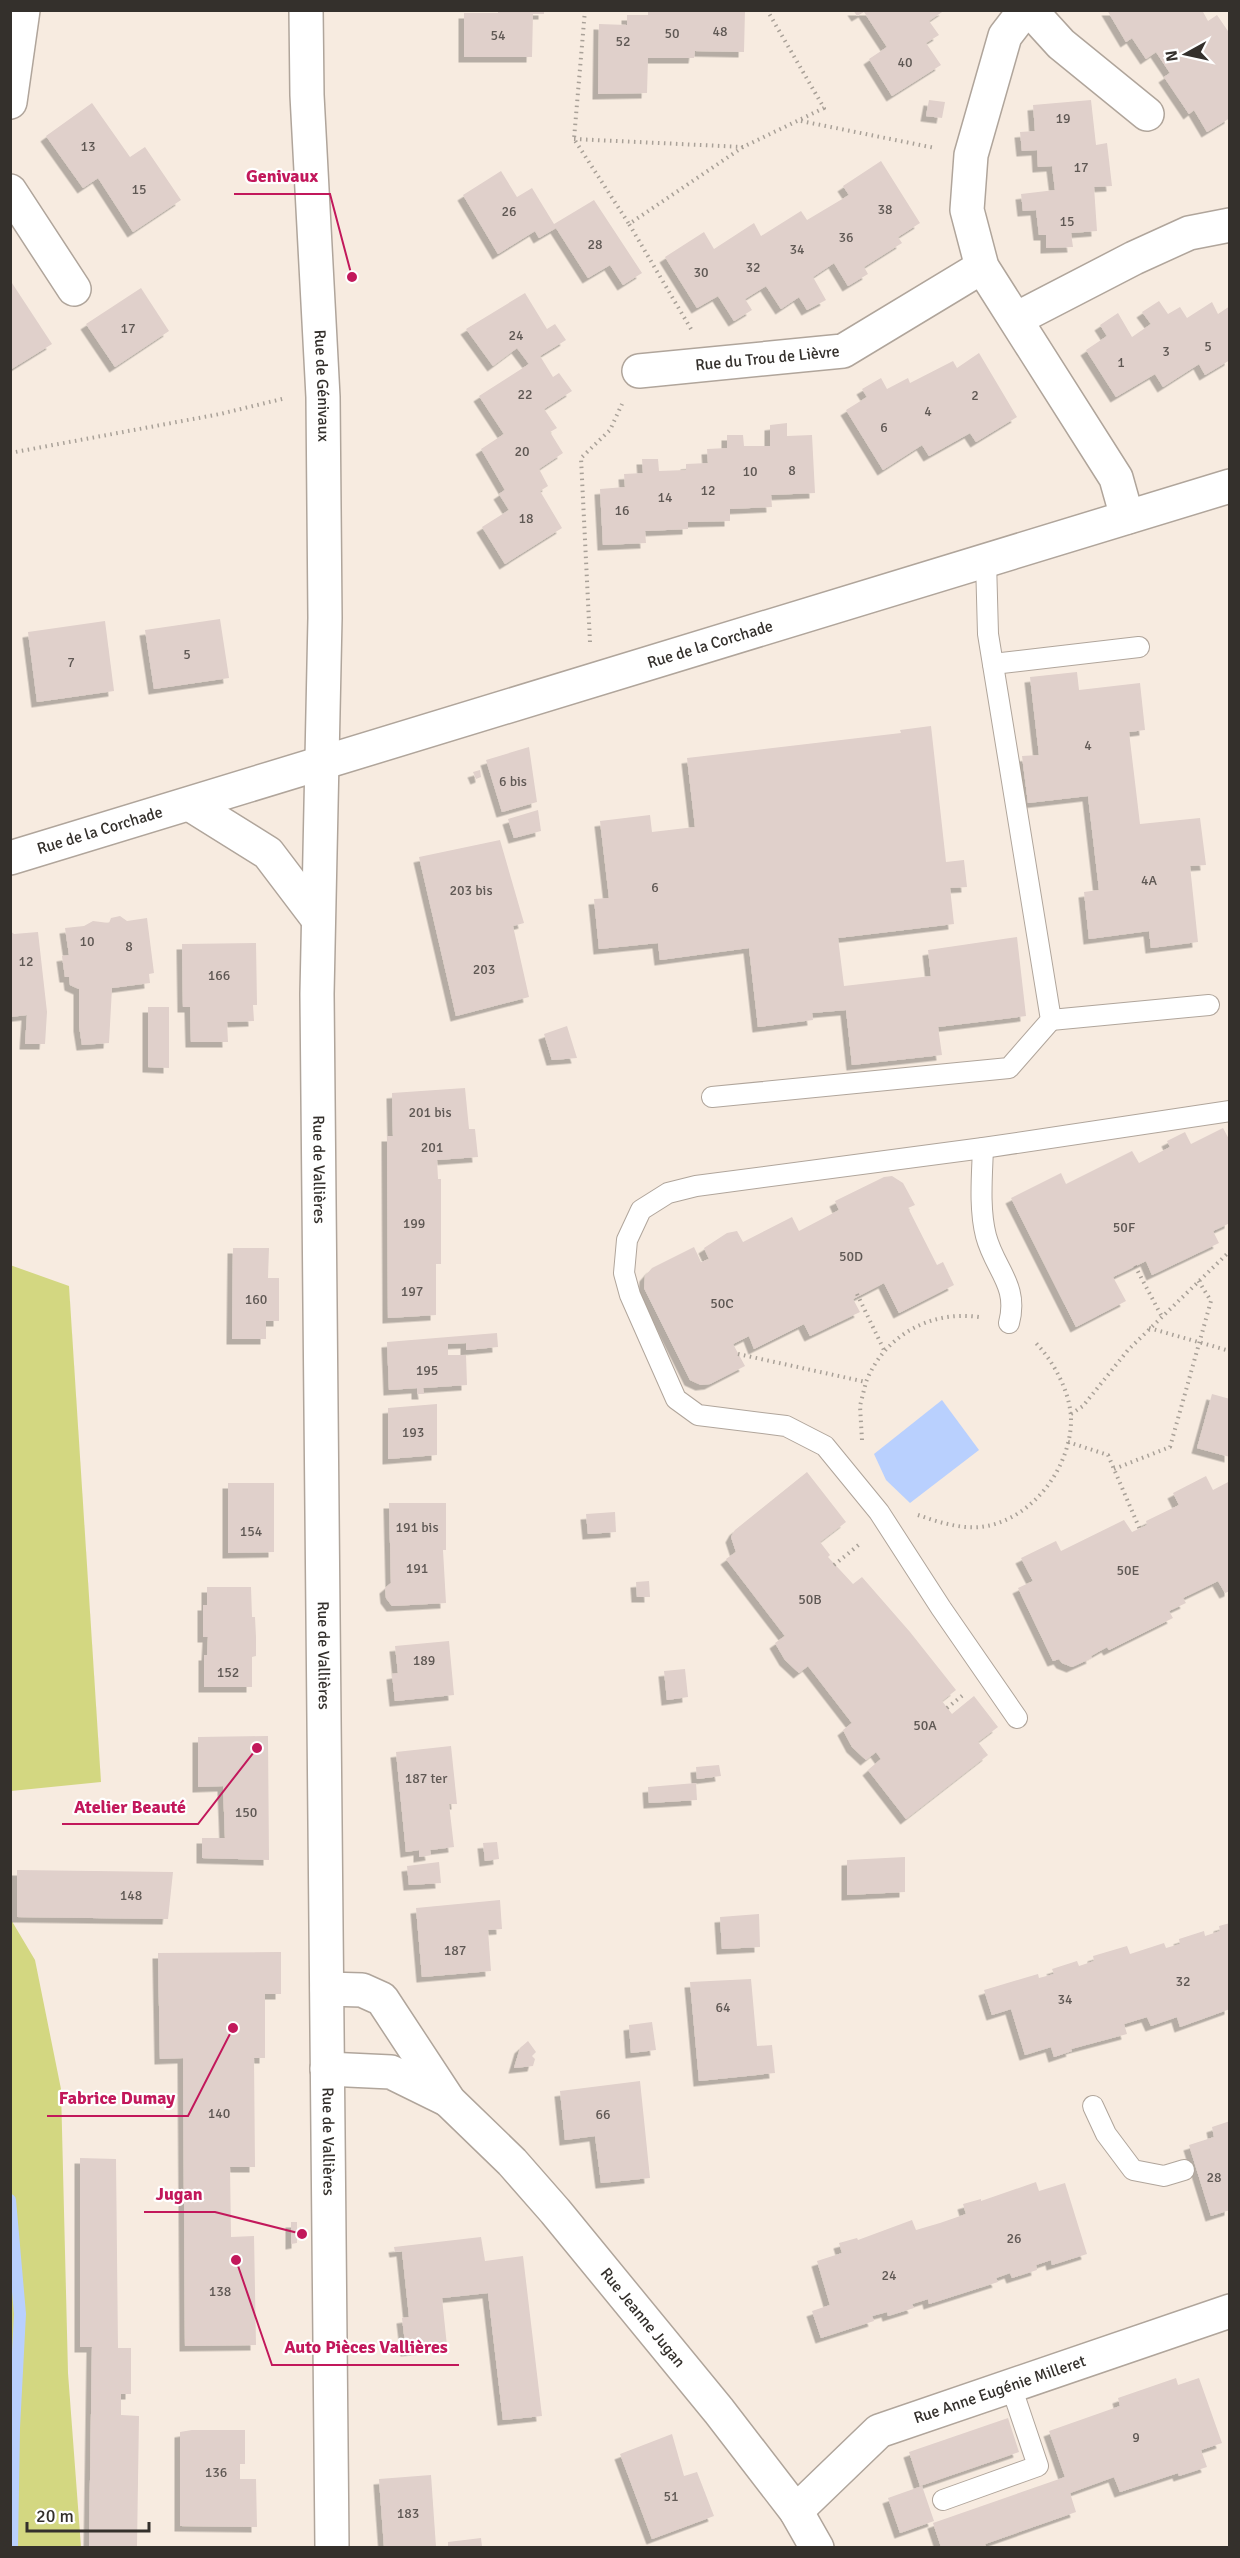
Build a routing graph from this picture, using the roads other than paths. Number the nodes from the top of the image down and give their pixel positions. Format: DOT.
graph roads {
  1 [pos="23,10"];
  2 [pos="306,10"];
  3 [pos="1027,10"];
  4 [pos="10,102"];
  5 [pos="1147,114"];
  6 [pos="10,191"];
  7 [pos="1230,225"];
  8 [pos="982,267"];
  9 [pos="74,289"];
  10 [pos="1016,319"];
  11 [pos="639,370"];
  12 [pos="1230,486"];
  13 [pos="1127,517"];
  14 [pos="986,561"];
  15 [pos="1139,647"];
  16 [pos="993,664"];
  17 [pos="321,763"];
  18 [pos="191,805"];
  19 [pos="10,858"];
  20 [pos="318,920"];
  21 [pos="1209,1005"];
  22 [pos="1051,1020"];
  23 [pos="712,1097"];
  24 [pos="1230,1111"];
  25 [pos="983,1148"];
  26 [pos="1009,1323"];
  27 [pos="1017,1718"];
  28 [pos="327,1989"];
  29 [pos="327,2069"];
  30 [pos="449,2101"];
  31 [pos="1093,2106"];
  32 [pos="1184,2170"];
  33 [pos="1230,2311"];
  34 [pos="1011,2386"];
  35 [pos="943,2500"];
  36 [pos="796,2511"];
  37 [pos="332,2547"];
  38 [pos="817,2547"];
  1 -- 4 [label="main road"];
  2 -- 17 [label="main road, Rue de Génivaux"];
  3 -- 5 [label="main road"];
  3 -- 8 [label="main road"];
  6 -- 9 [label="main road"];
  7 -- 10 [label="main road"];
  8 -- 10 [label="main road"];
  8 -- 11 [label="main road, Rue du Trou de Lièvre"];
  10 -- 13 [label="main road"];
  12 -- 13 [label="main road, Rue de la Corchade"];
  13 -- 14 [label="main road, Rue de la Corchade"];
  14 -- 16 [label="lane"];
  14 -- 17 [label="main road, Rue de la Corchade"];
  15 -- 16 [label="lane"];
  16 -- 22 [label="lane"];
  17 -- 18 [label="main road, Rue de la Corchade"];
  17 -- 20 [label="main road, Rue de Vallières"];
  18 -- 19 [label="main road, Rue de la Corchade"];
  18 -- 20 [label="main road"];
  20 -- 28 [label="main road, Rue de Vallières"];
  21 -- 22 [label="lane"];
  22 -- 23 [label="lane"];
  24 -- 25 [label="lane"];
  25 -- 26 [label="lane"];
  25 -- 27 [label="lane"];
  28 -- 29 [label="main road, Rue de Vallières"];
  28 -- 30 [label="main road, Rue Jeanne Jugan"];
  29 -- 30 [label="main road, Rue Jeanne Jugan"];
  29 -- 37 [label="main road, Rue de Vallières"];
  30 -- 36 [label="main road, Rue Jeanne Jugan"];
  31 -- 32 [label="lane"];
  33 -- 34 [label="main road, Rue Anne Eugénie Milleret"];
  34 -- 35 [label="lane"];
  34 -- 36 [label="main road, Rue Anne Eugénie Milleret"];
  36 -- 38 [label="main road, Rue Jeanne Jugan"];
}
